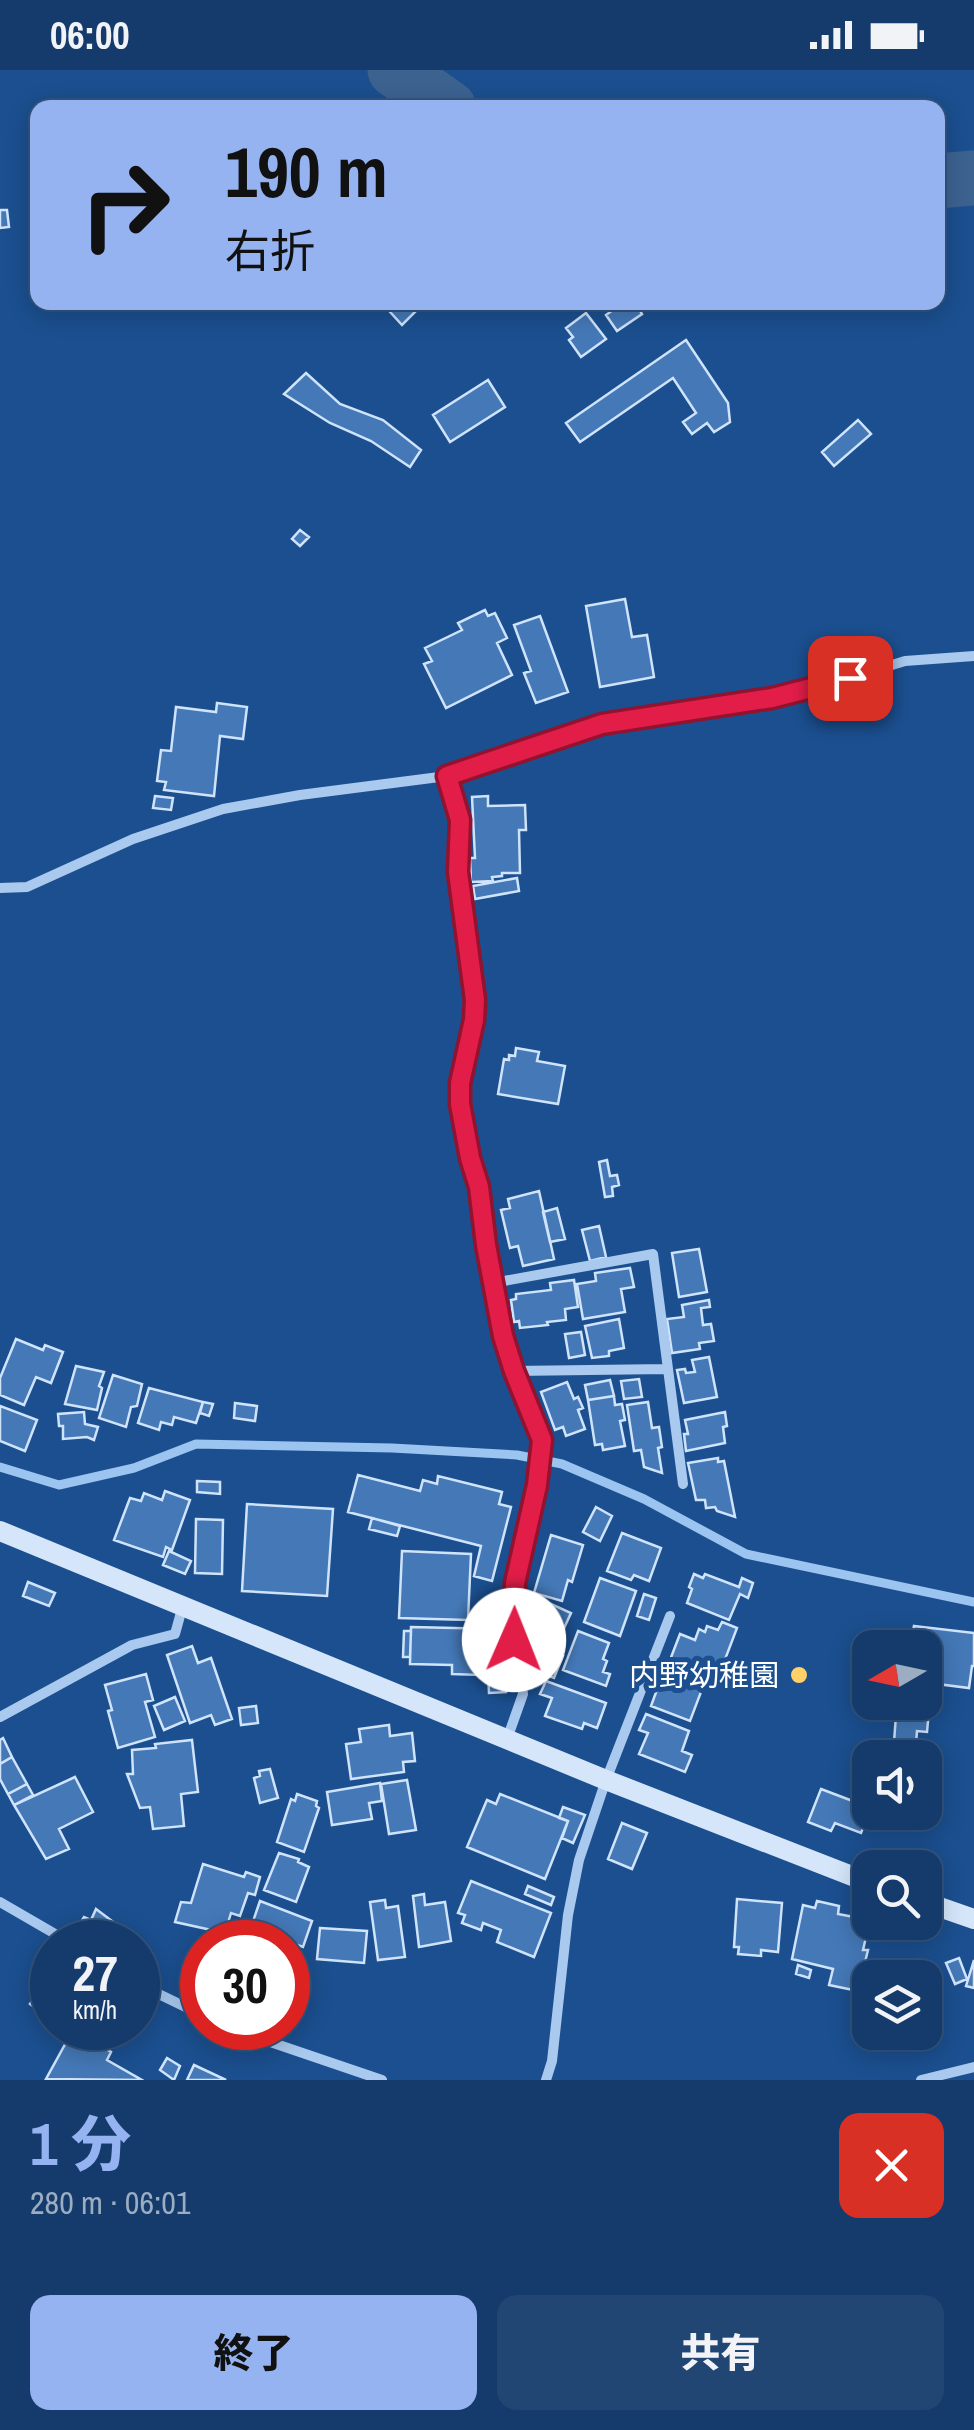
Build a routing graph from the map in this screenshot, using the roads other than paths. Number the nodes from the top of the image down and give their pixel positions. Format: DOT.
graph roads {
  1 [pos="974,656"];
  2 [pos="447,776"];
  3 [pos="0,888"];
  4 [pos="493,1283"];
  5 [pos="667,1370"];
  6 [pos="514,1371"];
  7 [pos="683,1484"];
  8 [pos="0,1531"];
  9 [pos="183,1604"];
  10 [pos="670,1616"];
  11 [pos="0,1717"];
  12 [pos="507,1739"];
  13 [pos="606,1780"];
  14 [pos="852,1876"];
  15 [pos="0,1902"];
  16 [pos="942,1908"];
  17 [pos="974,1919"];
  18 [pos="31,1920"];
  19 [pos="294,2050"];
  20 [pos="974,2067"];
  21 [pos="382,2080"];
  22 [pos="546,2080"];
  23 [pos="921,2080"];
  1 -- 2 [label="street"];
  2 -- 3 [label="street"];
  2 -- 4 [label="street"];
  4 -- 5 [label="street"];
  4 -- 6 [label="street"];
  5 -- 6 [label="street"];
  5 -- 7 [label="street"];
  6 -- 12 [label="street"];
  8 -- 9 [label="street"];
  9 -- 11 [label="street"];
  9 -- 12 [label="street"];
  10 -- 13 [label="street"];
  12 -- 13 [label="street"];
  13 -- 14 [label="street"];
  13 -- 22 [label="street"];
  15 -- 18 [label="street"];
  16 -- 17 [label="street"];
  19 -- 21 [label="street"];
  20 -- 23 [label="street"];
}
